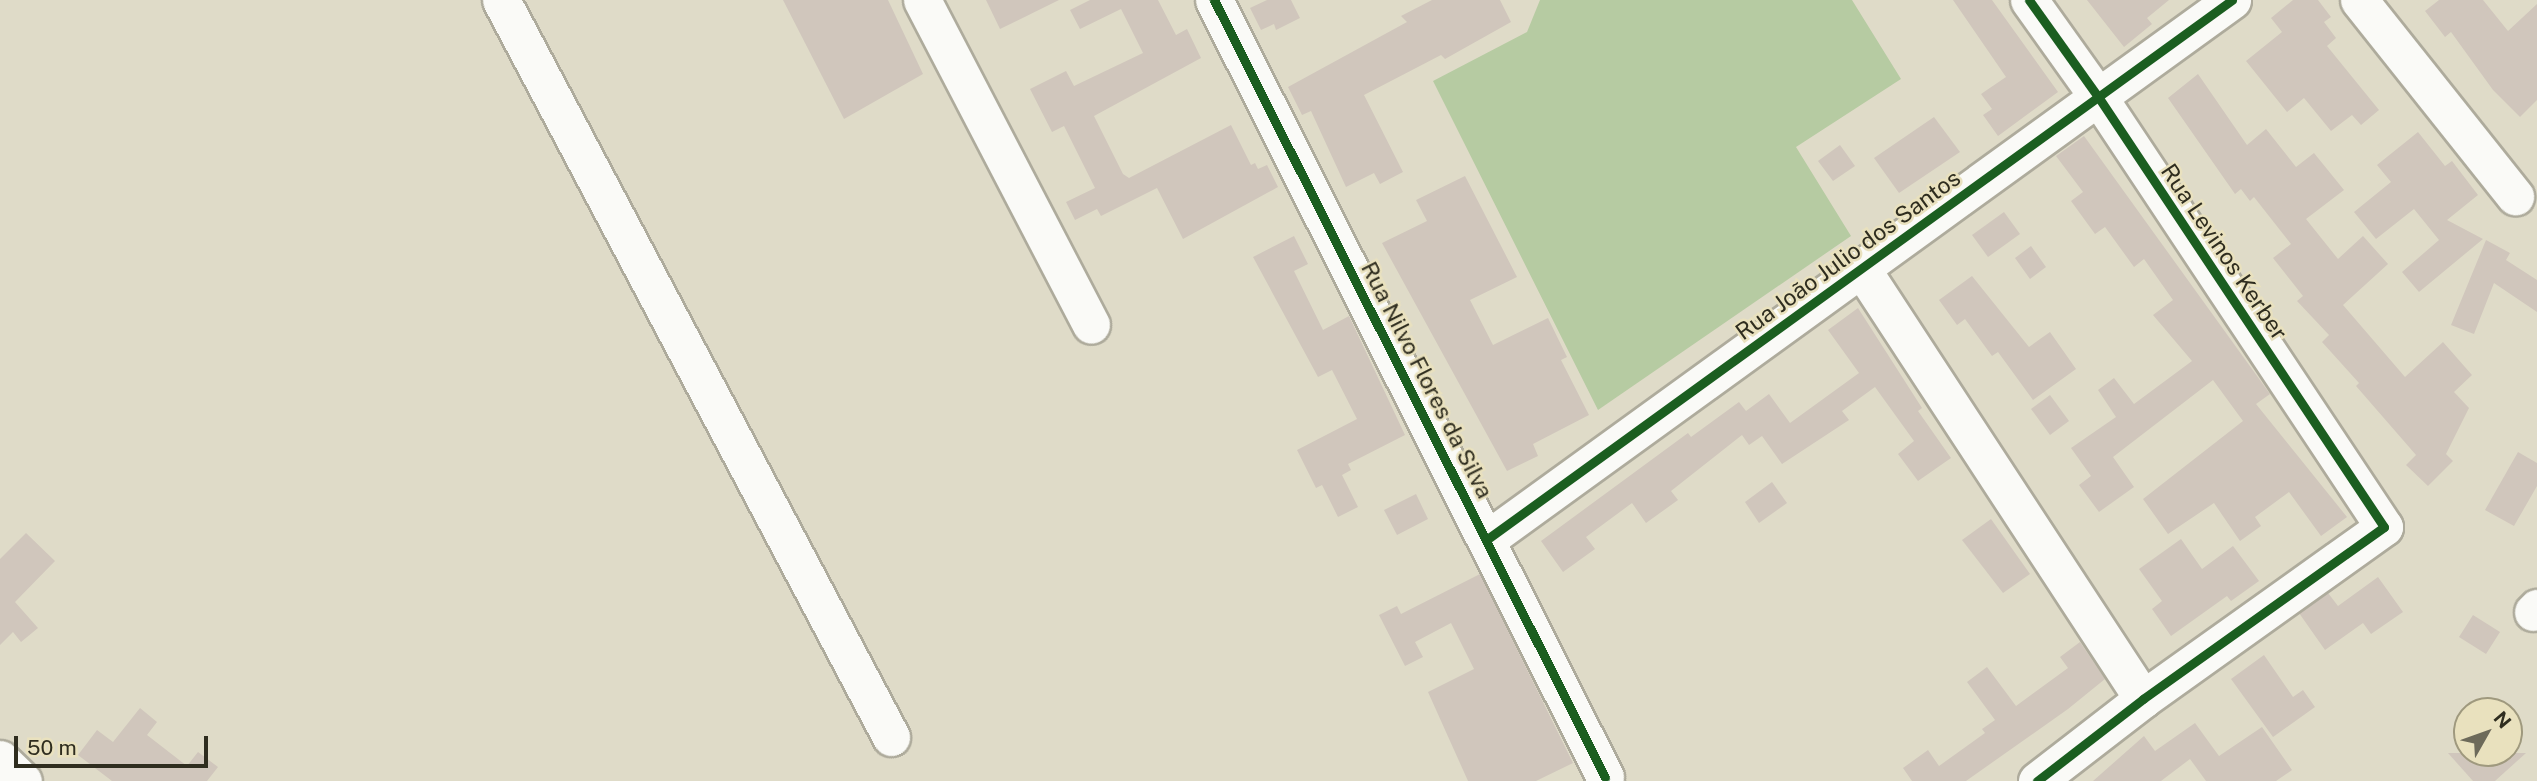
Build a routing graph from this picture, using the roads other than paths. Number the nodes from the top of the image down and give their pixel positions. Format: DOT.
graph roads {
  1 [pos="501,0"];
  2 [pos="922,0"];
  3 [pos="1214,0"];
  4 [pos="2029,0"];
  5 [pos="2232,0"];
  6 [pos="2359,0"];
  7 [pos="2099,98"];
  8 [pos="2515,195"];
  9 [pos="1861,268"];
  10 [pos="1091,324"];
  11 [pos="1486,540"];
  12 [pos="2143,699"];
  13 [pos="891,737"];
  14 [pos="0,760"];
  15 [pos="1605,777"];
  16 [pos="23,781"];
  17 [pos="2037,781"];
  1 -- 13 [label="street"];
  2 -- 10 [label="street"];
  3 -- 11 [label="street, Rua Nilvo Flores da Silva"];
  4 -- 7 [label="street, Rua Levinos Kerber"];
  5 -- 7 [label="street, Rua João Julio dos Santos"];
  6 -- 8 [label="street"];
  7 -- 9 [label="street, Rua João Julio dos Santos"];
  7 -- 12 [label="street, Rua Levinos Kerber"];
  9 -- 11 [label="street, Rua João Julio dos Santos"];
  9 -- 12 [label="street"];
  11 -- 15 [label="street, Rua Nilvo Flores da Silva"];
  12 -- 17 [label="street"];
  14 -- 16 [label="street"];
}
